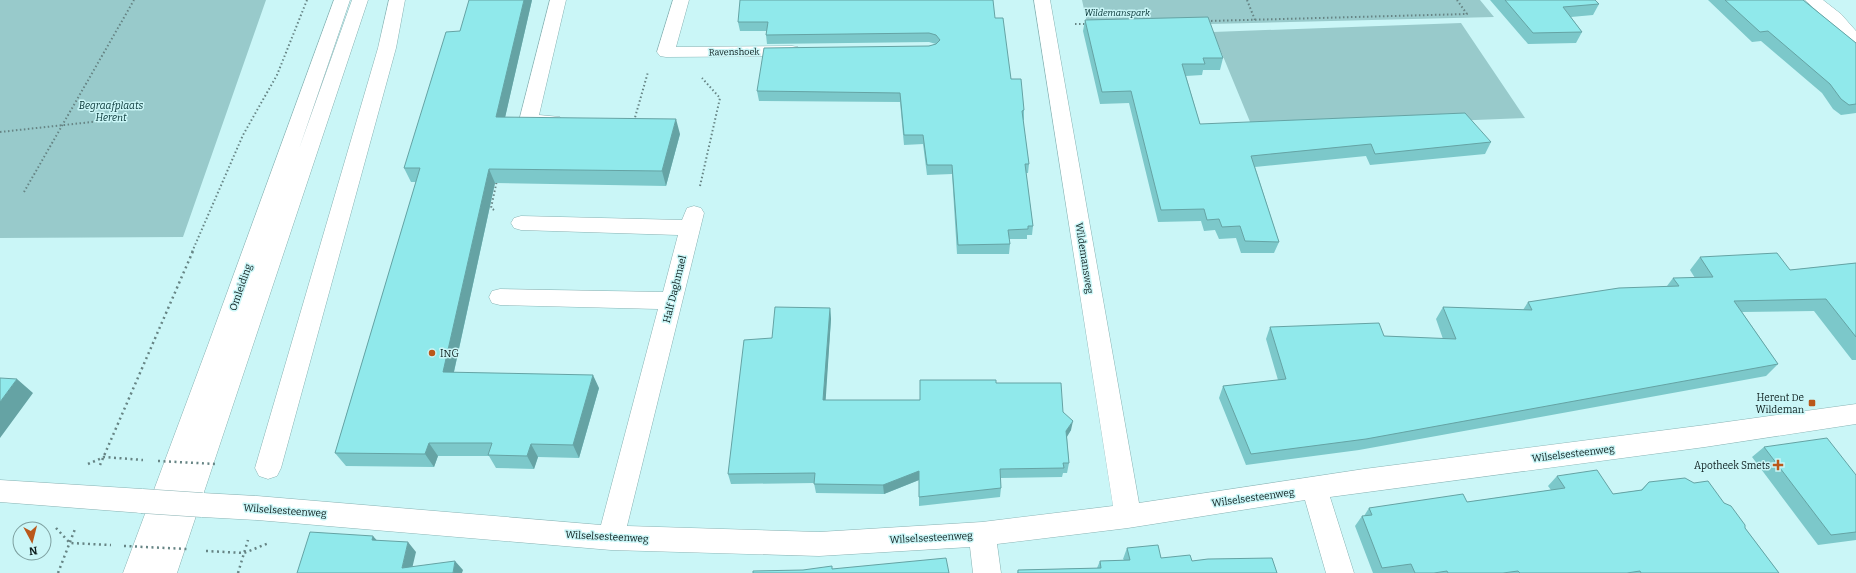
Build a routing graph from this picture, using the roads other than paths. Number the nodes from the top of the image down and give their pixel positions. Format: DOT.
graph roads {
  1 [pos="342,0"];
  2 [pos="360,0"];
  3 [pos="397,0"];
  4 [pos="558,0"];
  5 [pos="681,0"];
  6 [pos="1042,0"];
  7 [pos="1813,0"];
  8 [pos="1856,42"];
  9 [pos="805,51"];
  10 [pos="573,121"];
  11 [pos="521,223"];
  12 [pos="500,297"];
  13 [pos="671,301"];
  14 [pos="1856,414"];
  15 [pos="268,468"];
  16 [pos="1314,488"];
  17 [pos="0,491"];
  18 [pos="1128,516"];
  19 [pos="982,534"];
  20 [pos="611,538"];
  21 [pos="137,573"];
  22 [pos="163,573"];
  23 [pos="987,573"];
  24 [pos="1340,573"];
  1 -- 21 [label="street, Omleiding"];
  2 -- 22 [label="street, Omleiding"];
  3 -- 15 [label="street"];
  4 -- 10 [label="street"];
  5 -- 9 [label="street, Ravenshoek"];
  6 -- 18 [label="street, Wildemansweg"];
  7 -- 8 [label="street"];
  11 -- 13 [label="street, Half Daghmael"];
  12 -- 13 [label="street"];
  13 -- 20 [label="street, Half Daghmael"];
  14 -- 16 [label="street, Wilselsesteenweg"];
  16 -- 18 [label="street, Wilselsesteenweg"];
  16 -- 24 [label="street"];
  17 -- 20 [label="street, Wilselsesteenweg, bridge"];
  18 -- 19 [label="street, Wilselsesteenweg"];
  19 -- 20 [label="street, Wilselsesteenweg"];
  19 -- 23 [label="street"];
}
